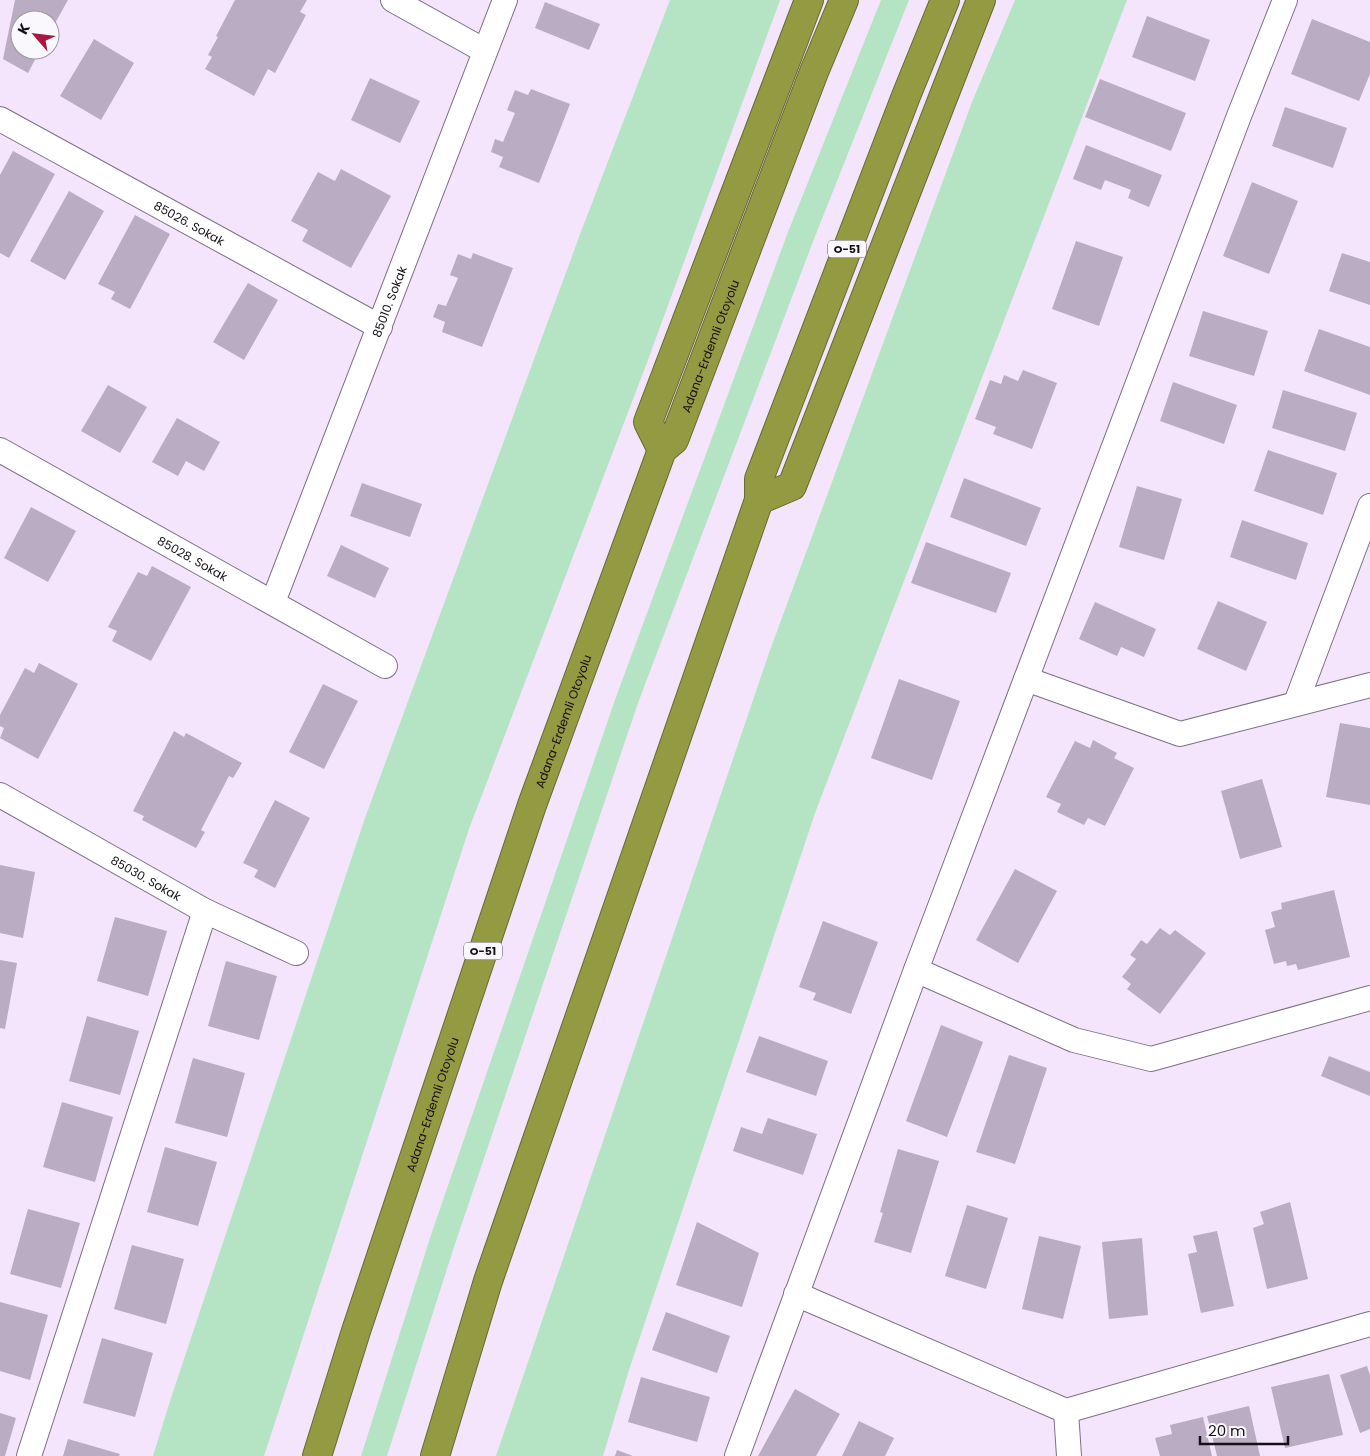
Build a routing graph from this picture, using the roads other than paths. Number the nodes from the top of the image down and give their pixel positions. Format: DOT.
graph roads {
  1 [pos="392,0"];
  2 [pos="505,0"];
  3 [pos="809,0"];
  4 [pos="844,0"];
  5 [pos="945,0"];
  6 [pos="981,0"];
  7 [pos="1285,0"];
  8 [pos="485,51"];
  9 [pos="0,118"];
  10 [pos="380,327"];
  11 [pos="0,450"];
  12 [pos="662,450"];
  13 [pos="759,500"];
  14 [pos="1370,506"];
  15 [pos="273,602"];
  16 [pos="385,666"];
  17 [pos="1026,679"];
  18 [pos="1370,685"];
  19 [pos="1296,703"];
  20 [pos="0,795"];
  21 [pos="205,911"];
  22 [pos="296,953"];
  23 [pos="916,970"];
  24 [pos="1370,998"];
  25 [pos="796,1294"];
  26 [pos="1370,1324"];
  27 [pos="1066,1411"];
  28 [pos="29,1456"];
  29 [pos="317,1456"];
  30 [pos="435,1456"];
  31 [pos="737,1456"];
  32 [pos="1069,1456"];
  1 -- 8 [label="street"];
  2 -- 8 [label="street, 85010. Sokak"];
  3 -- 12 [label="highway"];
  4 -- 12 [label="highway, Adana-Erdemli Otoyolu / O-51"];
  5 -- 13 [label="highway, O-51"];
  6 -- 13 [label="highway"];
  7 -- 17 [label="street"];
  8 -- 10 [label="street, 85010. Sokak"];
  9 -- 10 [label="street, 85026. Sokak"];
  10 -- 15 [label="street, 85010. Sokak"];
  11 -- 15 [label="street, 85028. Sokak"];
  12 -- 29 [label="highway, Adana-Erdemli Otoyolu / O-51"];
  13 -- 30 [label="highway, O-51"];
  14 -- 19 [label="street"];
  15 -- 16 [label="street, 85028. Sokak"];
  17 -- 19 [label="street"];
  17 -- 23 [label="street"];
  18 -- 19 [label="street"];
  20 -- 21 [label="street, 85030. Sokak"];
  21 -- 22 [label="street, 85030. Sokak"];
  21 -- 28 [label="street"];
  23 -- 24 [label="street"];
  23 -- 25 [label="street"];
  25 -- 27 [label="street"];
  25 -- 31 [label="street"];
  26 -- 27 [label="street"];
  27 -- 32 [label="street"];
}
